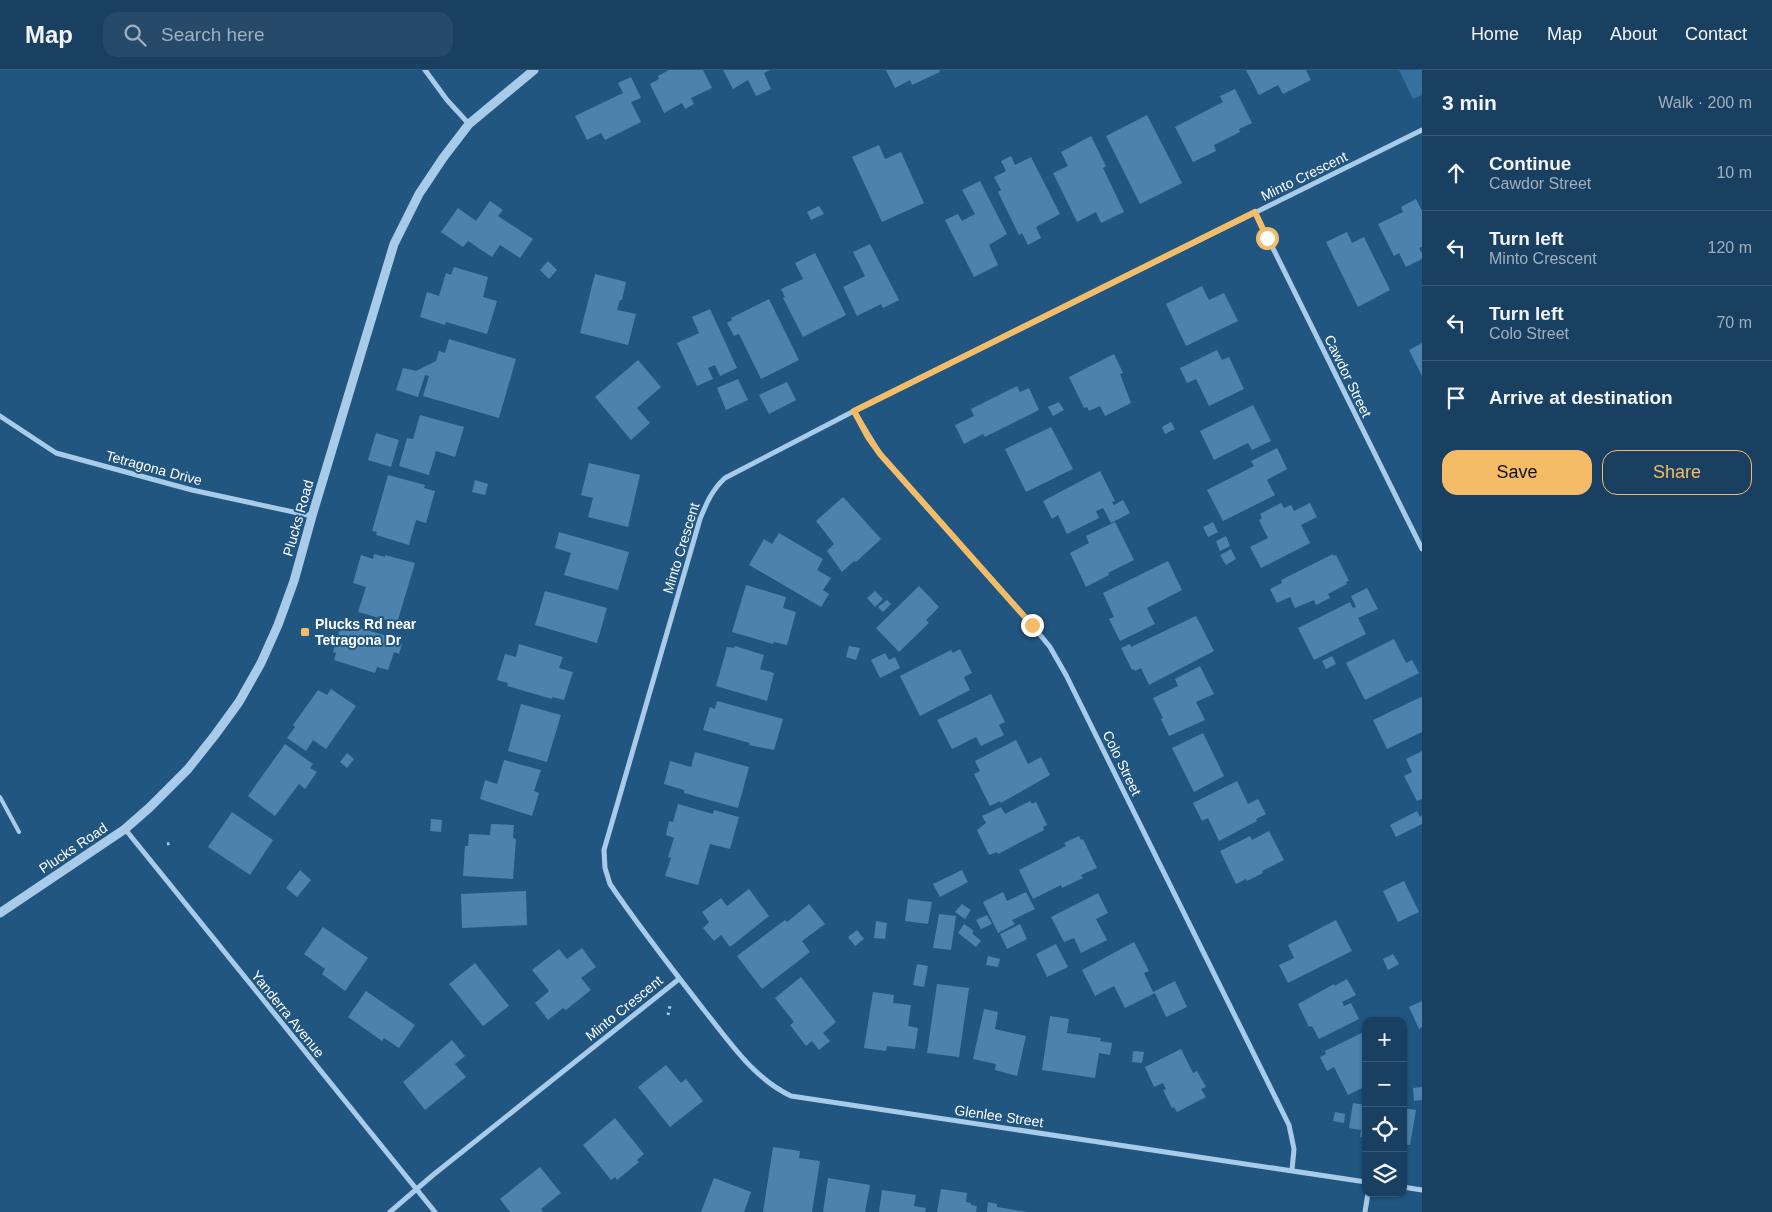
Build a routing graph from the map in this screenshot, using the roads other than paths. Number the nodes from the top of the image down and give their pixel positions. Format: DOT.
graph roads {
  1 [pos="425,70"];
  2 [pos="534,70"];
  3 [pos="469,124"];
  4 [pos="1422,130"];
  5 [pos="1255,212"];
  6 [pos="854,411"];
  7 [pos="0,416"];
  8 [pos="312,516"];
  9 [pos="1422,549"];
  10 [pos="0,798"];
  11 [pos="125,829"];
  12 [pos="19,832"];
  13 [pos="0,913"];
  14 [pos="679,979"];
  15 [pos="1292,1170"];
  16 [pos="1362,1181"];
  17 [pos="1407,1188"];
  18 [pos="417,1190"];
  19 [pos="1422,1190"];
  20 [pos="1367,1197"];
  21 [pos="390,1212"];
  22 [pos="435,1212"];
  23 [pos="1365,1212"];
  1 -- 3 [label="street"];
  2 -- 3 [label="street, Plucks Road"];
  3 -- 8 [label="street, Plucks Road"];
  4 -- 5 [label="street, Minto Crescent"];
  5 -- 6 [label="street, Minto Crescent"];
  5 -- 9 [label="street, Cawdor Street"];
  6 -- 14 [label="street, Minto Crescent"];
  6 -- 15 [label="street, Colo Street"];
  7 -- 8 [label="street, Tetragona Drive"];
  8 -- 11 [label="street, Plucks Road"];
  10 -- 12 [label="lane"];
  11 -- 13 [label="street, Plucks Road"];
  11 -- 18 [label="street, Yanderra Avenue"];
  14 -- 15 [label="street, Glenlee Street"];
  14 -- 18 [label="street, Minto Crescent"];
  15 -- 16 [label="street, Glenlee Street"];
  17 -- 19 [label="street"];
  18 -- 21 [label="street, Minto Crescent"];
  18 -- 22 [label="street, Yanderra Avenue"];
  20 -- 23 [label="street"];
}
